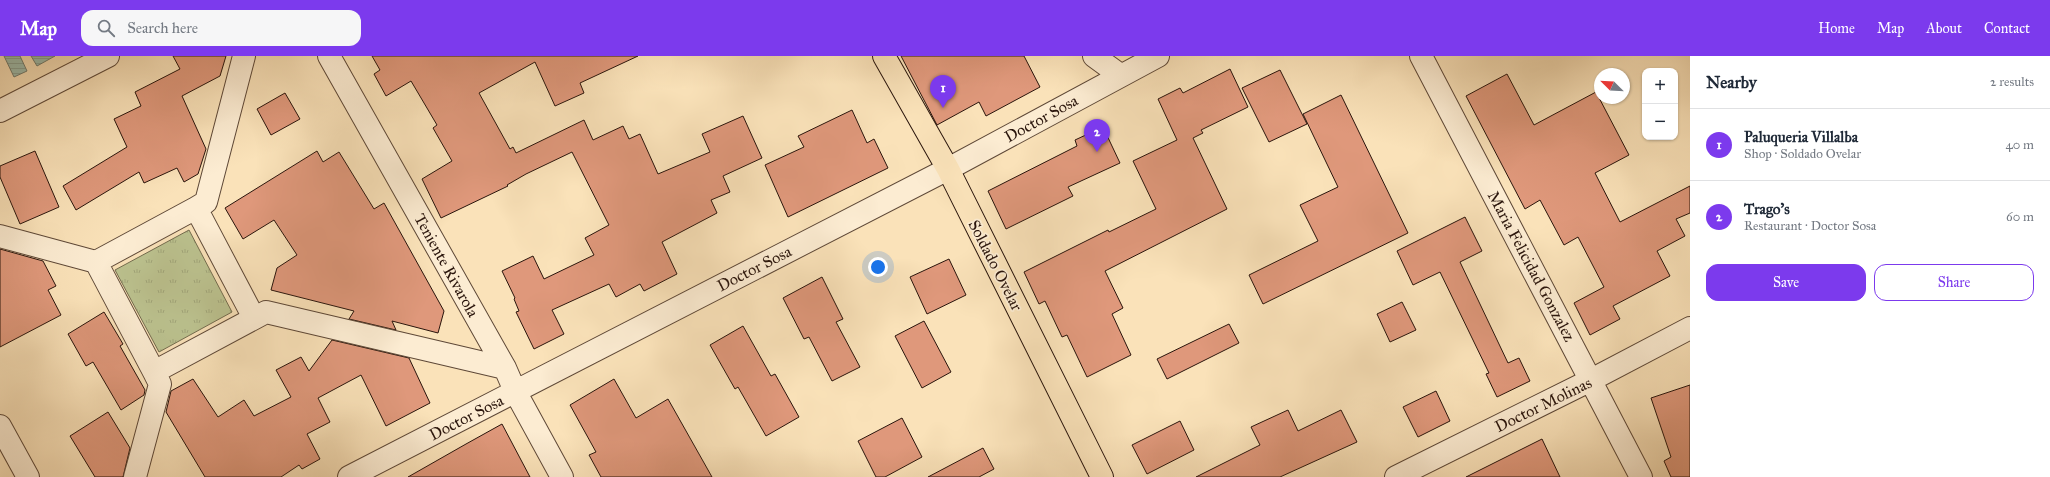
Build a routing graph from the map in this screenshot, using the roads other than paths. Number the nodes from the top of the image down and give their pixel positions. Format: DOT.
graph roads {
  1 [pos="108,56"];
  2 [pos="244,56"];
  3 [pos="329,56"];
  4 [pos="884,56"];
  5 [pos="1094,56"];
  6 [pos="1158,56"];
  7 [pos="1421,56"];
  8 [pos="1120,75"];
  9 [pos="0,111"];
  10 [pos="948,169"];
  11 [pos="196,208"];
  12 [pos="0,236"];
  13 [pos="96,262"];
  14 [pos="254,318"];
  15 [pos="1690,328"];
  16 [pos="505,368"];
  17 [pos="154,372"];
  18 [pos="1591,380"];
  19 [pos="515,391"];
  20 [pos="0,426"];
  21 [pos="28,477"];
  22 [pos="135,477"];
  23 [pos="349,477"];
  24 [pos="562,477"];
  25 [pos="1102,477"];
  26 [pos="1396,477"];
  27 [pos="1641,477"];
  1 -- 9 [label="street"];
  2 -- 11 [label="street"];
  3 -- 16 [label="street, Teniente Rivarola"];
  4 -- 10 [label="main road, Soldado Ovelar"];
  5 -- 8 [label="street"];
  6 -- 8 [label="street, Doctor Sosa"];
  7 -- 18 [label="street, Maria Felicidad Gonzalez"];
  8 -- 10 [label="street, Doctor Sosa"];
  10 -- 19 [label="street, Doctor Sosa"];
  10 -- 25 [label="main road, Soldado Ovelar"];
  11 -- 13 [label="street"];
  11 -- 14 [label="street"];
  12 -- 13 [label="street"];
  13 -- 17 [label="street"];
  14 -- 16 [label="street"];
  14 -- 17 [label="street"];
  15 -- 18 [label="street, Doctor Molinas"];
  16 -- 19 [label="street, Teniente Rivarola"];
  17 -- 22 [label="street"];
  18 -- 26 [label="street, Doctor Molinas"];
  18 -- 27 [label="street, Maria Felicidad Gonzalez"];
  19 -- 23 [label="street, Doctor Sosa"];
  19 -- 24 [label="street, Teniente Rivarola"];
  20 -- 21 [label="street"];
}
